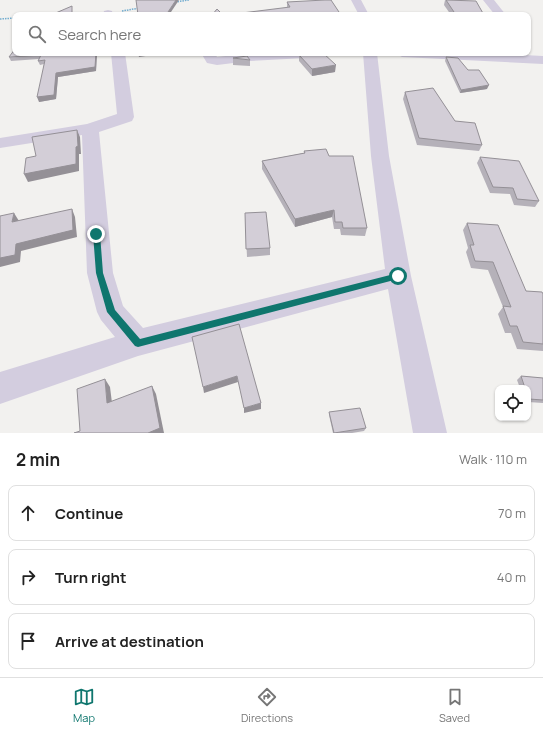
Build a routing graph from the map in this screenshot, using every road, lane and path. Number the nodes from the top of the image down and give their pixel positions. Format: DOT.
graph roads {
  1 [pos="356,0"];
  2 [pos="488,0"];
  3 [pos="362,12"];
  4 [pos="498,12"];
  5 [pos="12,18"];
  6 [pos="0,19"];
  7 [pos="531,51"];
  8 [pos="118,56"];
  9 [pos="210,56"];
  10 [pos="268,56"];
  11 [pos="370,56"];
  12 [pos="448,56"];
  13 [pos="541,62"];
  14 [pos="90,129"];
  15 [pos="0,143"];
  16 [pos="398,276"];
  17 [pos="138,343"];
  18 [pos="0,388"];
  19 [pos="430,433"];
  1 -- 3 [label="street"];
  2 -- 4 [label="street"];
  5 -- 6 [label="path"];
  7 -- 13 [label="street"];
  8 -- 14 [label="street"];
  9 -- 10 [label="street"];
  11 -- 16 [label="street"];
  12 -- 13 [label="street"];
  14 -- 15 [label="street"];
  14 -- 17 [label="street"];
  16 -- 17 [label="street"];
  16 -- 19 [label="street"];
  17 -- 18 [label="street"];
}
